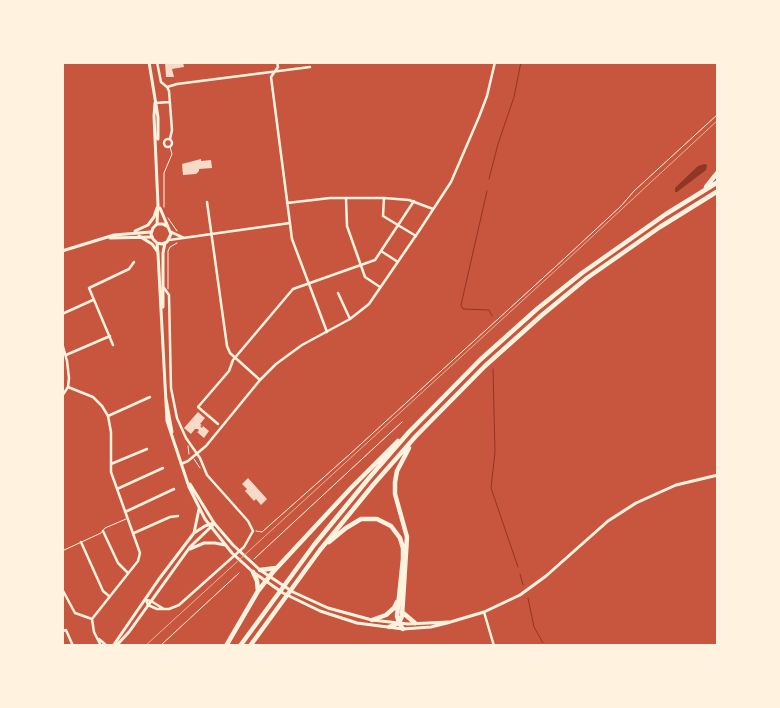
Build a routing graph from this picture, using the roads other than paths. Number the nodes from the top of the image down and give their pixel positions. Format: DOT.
graph roads {
  1 [pos="149,62"];
  2 [pos="157,62"];
  3 [pos="277,62"];
  4 [pos="495,62"];
  5 [pos="310,67"];
  6 [pos="274,72"];
  7 [pos="167,87"];
  8 [pos="170,102"];
  9 [pos="155,103"];
  10 [pos="170,139"];
  11 [pos="718,172"];
  12 [pos="718,182"];
  13 [pos="702,191"];
  14 [pos="718,191"];
  15 [pos="346,198"];
  16 [pos="384,198"];
  17 [pos="414,201"];
  18 [pos="207,202"];
  19 [pos="287,203"];
  20 [pos="158,205"];
  21 [pos="433,210"];
  22 [pos="290,223"];
  23 [pos="157,224"];
  24 [pos="399,225"];
  25 [pos="170,230"];
  26 [pos="151,232"];
  27 [pos="131,233"];
  28 [pos="212,234"];
  29 [pos="139,236"];
  30 [pos="416,236"];
  31 [pos="152,237"];
  32 [pos="186,238"];
  33 [pos="100,239"];
  34 [pos="169,240"];
  35 [pos="157,243"];
  36 [pos="165,243"];
  37 [pos="62,251"];
  38 [pos="381,251"];
  39 [pos="158,254"];
  40 [pos="134,262"];
  41 [pos="398,262"];
  42 [pos="360,265"];
  43 [pos="309,283"];
  44 [pos="164,288"];
  45 [pos="381,288"];
  46 [pos="338,292"];
  47 [pos="93,300"];
  48 [pos="62,314"];
  49 [pos="163,317"];
  50 [pos="350,320"];
  51 [pos="327,332"];
  52 [pos="110,336"];
  53 [pos="62,343"];
  54 [pos="113,345"];
  55 [pos="66,355"];
  56 [pos="235,357"];
  57 [pos="260,380"];
  58 [pos="68,387"];
  59 [pos="62,396"];
  60 [pos="150,397"];
  61 [pos="108,416"];
  62 [pos="218,424"];
  63 [pos="409,432"];
  64 [pos="416,436"];
  65 [pos="147,449"];
  66 [pos="197,454"];
  67 [pos="110,464"];
  68 [pos="181,464"];
  69 [pos="163,468"];
  70 [pos="718,475"];
  71 [pos="185,476"];
  72 [pos="117,489"];
  73 [pos="174,489"];
  74 [pos="199,509"];
  75 [pos="125,512"];
  76 [pos="178,516"];
  77 [pos="128,518"];
  78 [pos="214,522"];
  79 [pos="210,526"];
  80 [pos="104,531"];
  81 [pos="134,533"];
  82 [pos="194,533"];
  83 [pos="81,542"];
  84 [pos="225,545"];
  85 [pos="320,550"];
  86 [pos="62,551"];
  87 [pos="187,551"];
  88 [pos="277,568"];
  89 [pos="260,570"];
  90 [pos="253,572"];
  91 [pos="128,573"];
  92 [pos="239,573"];
  93 [pos="267,579"];
  94 [pos="62,589"];
  95 [pos="258,592"];
  96 [pos="109,596"];
  97 [pos="398,598"];
  98 [pos="146,600"];
  99 [pos="151,600"];
  100 [pos="148,606"];
  101 [pos="165,609"];
  102 [pos="402,612"];
  103 [pos="484,612"];
  104 [pos="92,619"];
  105 [pos="372,620"];
  106 [pos="456,621"];
  107 [pos="398,623"];
  108 [pos="415,624"];
  109 [pos="389,628"];
  110 [pos="403,629"];
  111 [pos="62,631"];
  112 [pos="96,636"];
  113 [pos="73,646"];
  114 [pos="101,646"];
  115 [pos="107,646"];
  116 [pos="115,646"];
  117 [pos="160,646"];
  118 [pos="226,646"];
  119 [pos="240,646"];
  120 [pos="250,646"];
  121 [pos="494,646"];
  1 -- 9 [label="main road"];
  2 -- 7 [label="street"];
  3 -- 6 [label="street"];
  4 -- 21 [label="street"];
  5 -- 6 [label="street"];
  6 -- 7 [label="street"];
  6 -- 19 [label="street"];
  7 -- 8 [label="street"];
  8 -- 9 [label="street"];
  8 -- 10 [label="street"];
  9 -- 20 [label="main road"];
  10 -- 10 [label="street"];
  11 -- 13 [label="highway"];
  12 -- 13 [label="highway"];
  13 -- 63 [label="highway"];
  14 -- 64 [label="highway"];
  15 -- 16 [label="street"];
  15 -- 19 [label="street"];
  15 -- 42 [label="street"];
  16 -- 17 [label="street"];
  16 -- 24 [label="street"];
  17 -- 21 [label="street"];
  17 -- 24 [label="street"];
  18 -- 28 [label="street"];
  19 -- 22 [label="street"];
  20 -- 23 [label="main road"];
  20 -- 25 [label="main road"];
  20 -- 27 [label="main road"];
  21 -- 30 [label="street"];
  22 -- 28 [label="street"];
  22 -- 43 [label="street"];
  23 -- 25 [label="main road"];
  23 -- 26 [label="main road"];
  24 -- 30 [label="street"];
  24 -- 38 [label="street"];
  25 -- 32 [label="street"];
  25 -- 34 [label="main road"];
  26 -- 27 [label="main road"];
  26 -- 31 [label="main road"];
  27 -- 33 [label="main road"];
  28 -- 32 [label="street"];
  28 -- 56 [label="street"];
  29 -- 31 [label="main road"];
  29 -- 33 [label="main road"];
  29 -- 39 [label="main road"];
  30 -- 41 [label="street"];
  31 -- 35 [label="main road"];
  32 -- 34 [label="street"];
  33 -- 37 [label="main road"];
  34 -- 36 [label="main road"];
  35 -- 36 [label="main road"];
  35 -- 39 [label="main road"];
  36 -- 44 [label="main road"];
  38 -- 41 [label="street"];
  38 -- 42 [label="street"];
  39 -- 49 [label="main road"];
  40 -- 47 [label="street"];
  41 -- 45 [label="street"];
  42 -- 43 [label="street"];
  42 -- 45 [label="street"];
  43 -- 51 [label="street"];
  43 -- 56 [label="street"];
  44 -- 49 [label="main road"];
  44 -- 66 [label="street"];
  45 -- 50 [label="street"];
  46 -- 50 [label="street"];
  47 -- 48 [label="street"];
  47 -- 52 [label="street"];
  49 -- 68 [label="main road"];
  50 -- 51 [label="street"];
  51 -- 57 [label="street"];
  52 -- 54 [label="street"];
  52 -- 55 [label="street"];
  53 -- 55 [label="street"];
  55 -- 58 [label="street"];
  56 -- 57 [label="street"];
  56 -- 62 [label="street"];
  57 -- 66 [label="street"];
  58 -- 59 [label="street"];
  58 -- 61 [label="street"];
  60 -- 61 [label="street"];
  61 -- 67 [label="street"];
  63 -- 88 [label="highway"];
  63 -- 119 [label="highway"];
  64 -- 85 [label="highway"];
  64 -- 102 [label="highway"];
  65 -- 67 [label="street"];
  66 -- 68 [label="street"];
  66 -- 101 [label="street"];
  67 -- 72 [label="street"];
  68 -- 71 [label="main road"];
  69 -- 72 [label="street"];
  70 -- 103 [label="main road"];
  71 -- 74 [label="main road"];
  71 -- 78 [label="main road"];
  72 -- 75 [label="street"];
  73 -- 75 [label="street"];
  74 -- 79 [label="main road"];
  74 -- 82 [label="main road"];
  75 -- 77 [label="street"];
  76 -- 81 [label="street"];
  77 -- 80 [label="lane"];
  77 -- 81 [label="street"];
  78 -- 79 [label="main road"];
  78 -- 89 [label="main road"];
  79 -- 82 [label="main road"];
  79 -- 84 [label="main road"];
  79 -- 87 [label="main road"];
  80 -- 83 [label="lane"];
  80 -- 91 [label="street"];
  81 -- 91 [label="street"];
  82 -- 98 [label="main road"];
  83 -- 86 [label="lane"];
  83 -- 96 [label="street"];
  84 -- 87 [label="main road"];
  84 -- 90 [label="main road"];
  85 -- 97 [label="highway"];
  85 -- 120 [label="highway"];
  87 -- 99 [label="main road"];
  88 -- 89 [label="highway"];
  88 -- 93 [label="highway"];
  89 -- 93 [label="main road"];
  90 -- 93 [label="main road"];
  90 -- 95 [label="highway"];
  91 -- 96 [label="street"];
  92 -- 117 [label="lane"];
  93 -- 95 [label="highway"];
  93 -- 105 [label="main road"];
  93 -- 109 [label="main road"];
  94 -- 104 [label="street"];
  95 -- 118 [label="highway"];
  96 -- 104 [label="street"];
  97 -- 105 [label="highway"];
  97 -- 107 [label="highway"];
  98 -- 99 [label="street"];
  98 -- 100 [label="street"];
  98 -- 116 [label="main road"];
  99 -- 100 [label="main road"];
  99 -- 101 [label="street"];
  100 -- 101 [label="street"];
  100 -- 116 [label="main road"];
  102 -- 107 [label="highway"];
  102 -- 108 [label="highway"];
  103 -- 106 [label="main road"];
  103 -- 121 [label="street"];
  104 -- 112 [label="street"];
  105 -- 107 [label="main road"];
  106 -- 108 [label="main road"];
  106 -- 110 [label="main road"];
  107 -- 108 [label="main road"];
  107 -- 109 [label="highway"];
  107 -- 110 [label="highway"];
  109 -- 110 [label="main road"];
  111 -- 113 [label="street"];
  112 -- 114 [label="street"];
  112 -- 115 [label="street"];
}
